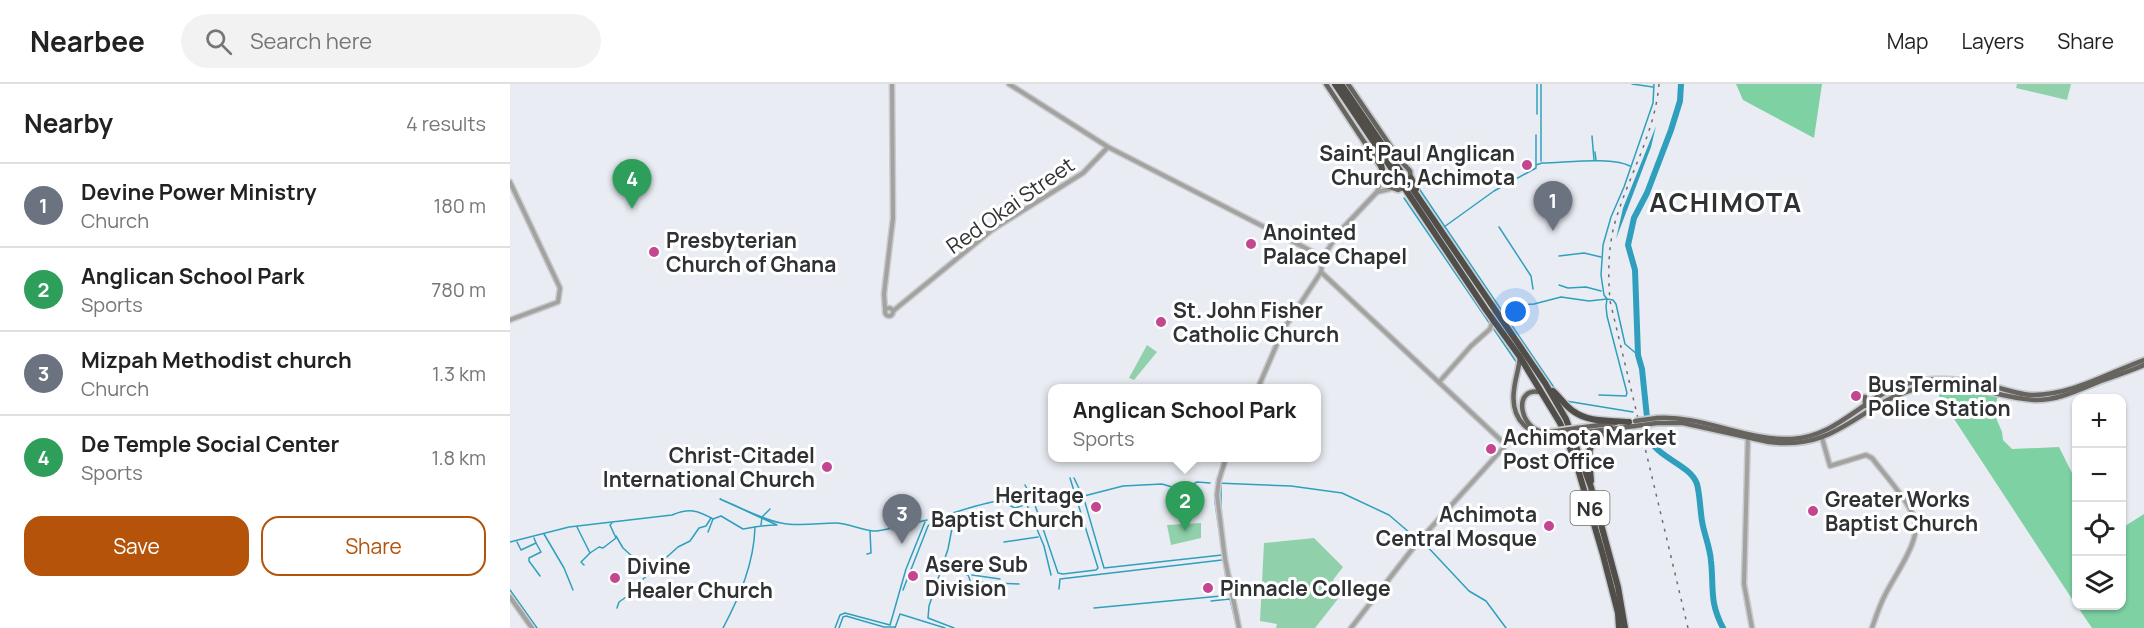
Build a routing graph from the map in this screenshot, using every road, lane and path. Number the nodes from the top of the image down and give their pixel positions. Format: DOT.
graph roads {
  1 [pos="892,84"];
  2 [pos="1009,84"];
  3 [pos="1326,84"];
  4 [pos="1335,84"];
  5 [pos="1341,84"];
  6 [pos="1348,84"];
  7 [pos="1375,142"];
  8 [pos="1108,147"];
  9 [pos="1382,173"];
  10 [pos="510,183"];
  11 [pos="1406,185"];
  12 [pos="1390,189"];
  13 [pos="1377,192"];
  14 [pos="1323,257"];
  15 [pos="1321,272"];
  16 [pos="510,320"];
  17 [pos="1493,320"];
  18 [pos="1500,331"];
  19 [pos="1487,332"];
  20 [pos="1520,357"];
  21 [pos="2144,360"];
  22 [pos="2144,365"];
  23 [pos="1440,381"];
  24 [pos="1545,383"];
  25 [pos="1260,384"];
  26 [pos="1543,393"];
  27 [pos="1865,397"];
  28 [pos="1865,406"];
  29 [pos="1633,423"];
  30 [pos="1611,429"];
  31 [pos="1578,430"];
  32 [pos="1558,433"];
  33 [pos="1748,436"];
  34 [pos="1822,438"];
  35 [pos="1225,462"];
  36 [pos="1592,488"];
  37 [pos="510,597"];
  38 [pos="532,628"];
  39 [pos="1239,628"];
  40 [pos="1351,628"];
  41 [pos="1619,628"];
  42 [pos="1625,628"];
  43 [pos="1752,628"];
  44 [pos="1872,628"];
  1 -- 8 [label="street, Red Okai Street"];
  2 -- 8 [label="street"];
  3 -- 9 [label="main road"];
  4 -- 7 [label="highway"];
  5 -- 11 [label="highway"];
  6 -- 11 [label="main road"];
  7 -- 9 [label="highway"];
  7 -- 11 [label="highway"];
  8 -- 14 [label="street"];
  9 -- 12 [label="main road"];
  9 -- 13 [label="street"];
  10 -- 16 [label="street"];
  11 -- 12 [label="main road"];
  11 -- 17 [label="highway, N6"];
  11 -- 24 [label="highway, N6"];
  12 -- 13 [label="street"];
  13 -- 14 [label="street"];
  14 -- 15 [label="street"];
  15 -- 23 [label="street"];
  15 -- 25 [label="street"];
  17 -- 18 [label="highway, N6"];
  17 -- 19 [label="street"];
  18 -- 19 [label="street"];
  18 -- 20 [label="highway, N6"];
  19 -- 23 [label="street"];
  20 -- 26 [label="highway, N6"];
  20 -- 32 [label="main road"];
  21 -- 28 [label="main road"];
  22 -- 34 [label="main road"];
  23 -- 40 [label="street"];
  24 -- 29 [label="highway"];
  24 -- 36 [label="highway, N6"];
  26 -- 32 [label="main road"];
  26 -- 41 [label="highway, N6"];
  27 -- 28 [label="main road"];
  28 -- 33 [label="main road"];
  29 -- 30 [label="main road"];
  29 -- 31 [label="main road"];
  29 -- 33 [label="main road, bridge"];
  30 -- 31 [label="main road"];
  30 -- 36 [label="highway"];
  31 -- 32 [label="main road, bridge"];
  33 -- 34 [label="main road"];
  33 -- 43 [label="street"];
  34 -- 44 [label="street"];
  35 -- 39 [label="street"];
  36 -- 42 [label="highway, N6"];
  37 -- 38 [label="street"];
}
